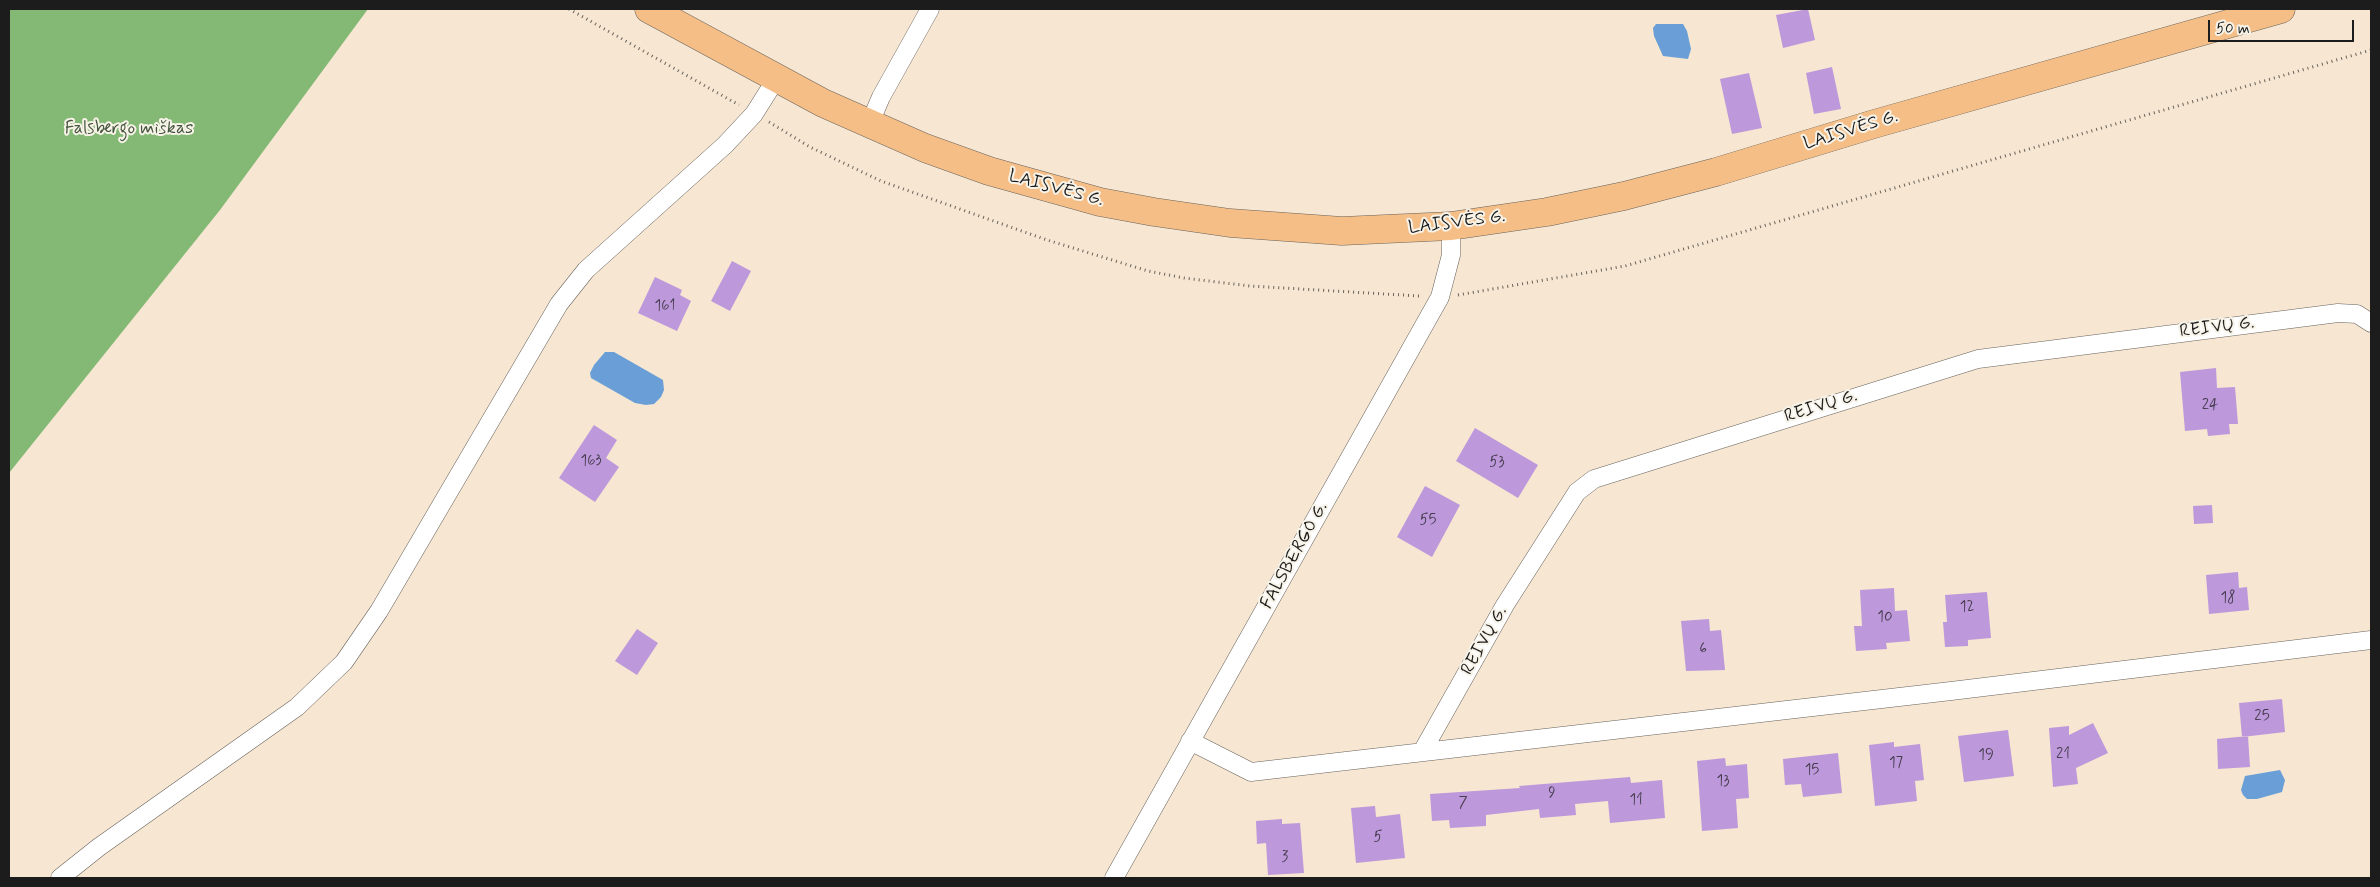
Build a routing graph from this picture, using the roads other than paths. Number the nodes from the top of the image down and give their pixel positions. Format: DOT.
graph roads {
  1 [pos="649,9"];
  2 [pos="930,9"];
  3 [pos="2281,9"];
  4 [pos="776,79"];
  5 [pos="869,125"];
  6 [pos="1451,226"];
  7 [pos="2371,323"];
  8 [pos="2371,640"];
  9 [pos="1190,741"];
  10 [pos="1422,752"];
  11 [pos="60,878"];
  12 [pos="1114,878"];
  1 -- 4 [label="main road, LAISVĖS G."];
  2 -- 5 [label="street"];
  3 -- 6 [label="main road, LAISVĖS G."];
  4 -- 5 [label="main road, LAISVĖS G."];
  4 -- 11 [label="street"];
  5 -- 6 [label="main road, LAISVĖS G."];
  6 -- 9 [label="street, FALSBERGO G."];
  7 -- 10 [label="street, REIVŲ G."];
  8 -- 10 [label="street"];
  9 -- 10 [label="street"];
  9 -- 12 [label="street, FALSBERGO G."];
}
